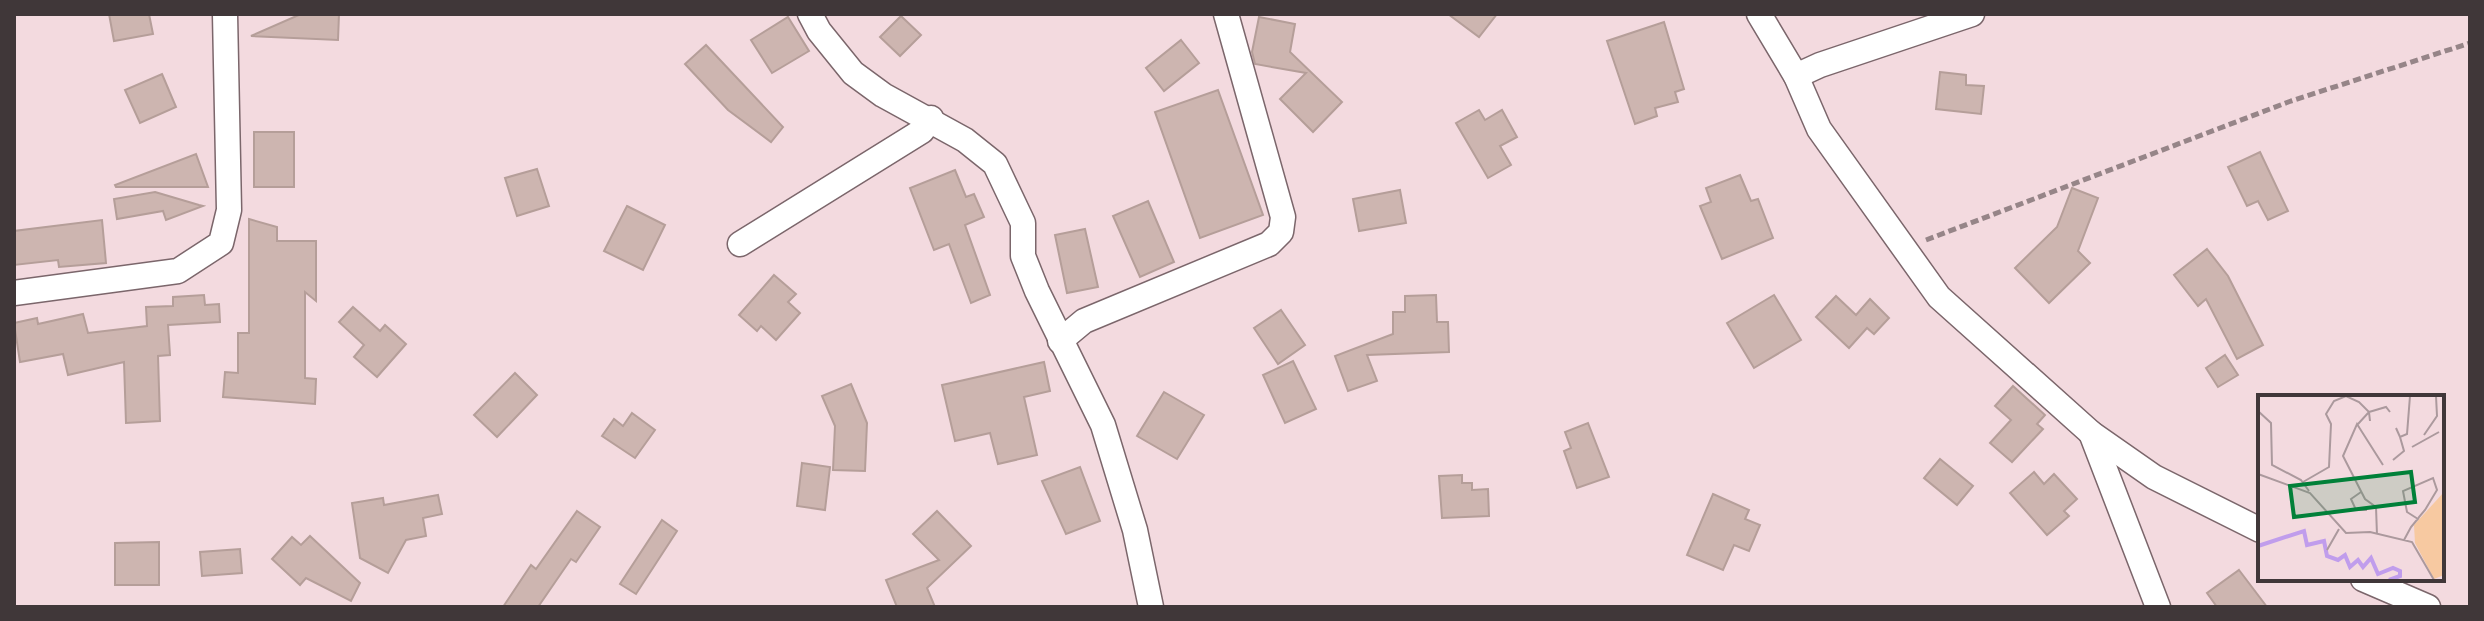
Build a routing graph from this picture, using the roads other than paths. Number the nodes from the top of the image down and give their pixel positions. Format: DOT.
graph roads {
  1 [pos="225,14"];
  2 [pos="810,14"];
  3 [pos="1226,14"];
  4 [pos="1759,14"];
  5 [pos="1972,14"];
  6 [pos="1796,76"];
  7 [pos="931,118"];
  8 [pos="740,244"];
  9 [pos="14,293"];
  10 [pos="1060,341"];
  11 [pos="2091,433"];
  12 [pos="2258,529"];
  13 [pos="2368,581"];
  14 [pos="1151,607"];
  15 [pos="2158,607"];
  16 [pos="2428,607"];
  1 -- 9 [label="street"];
  2 -- 7 [label="street"];
  3 -- 10 [label="street"];
  4 -- 6 [label="street"];
  5 -- 6 [label="street"];
  6 -- 11 [label="street"];
  7 -- 8 [label="street"];
  7 -- 10 [label="street"];
  10 -- 14 [label="street"];
  11 -- 12 [label="street"];
  11 -- 15 [label="street"];
  13 -- 16 [label="street"];
}
